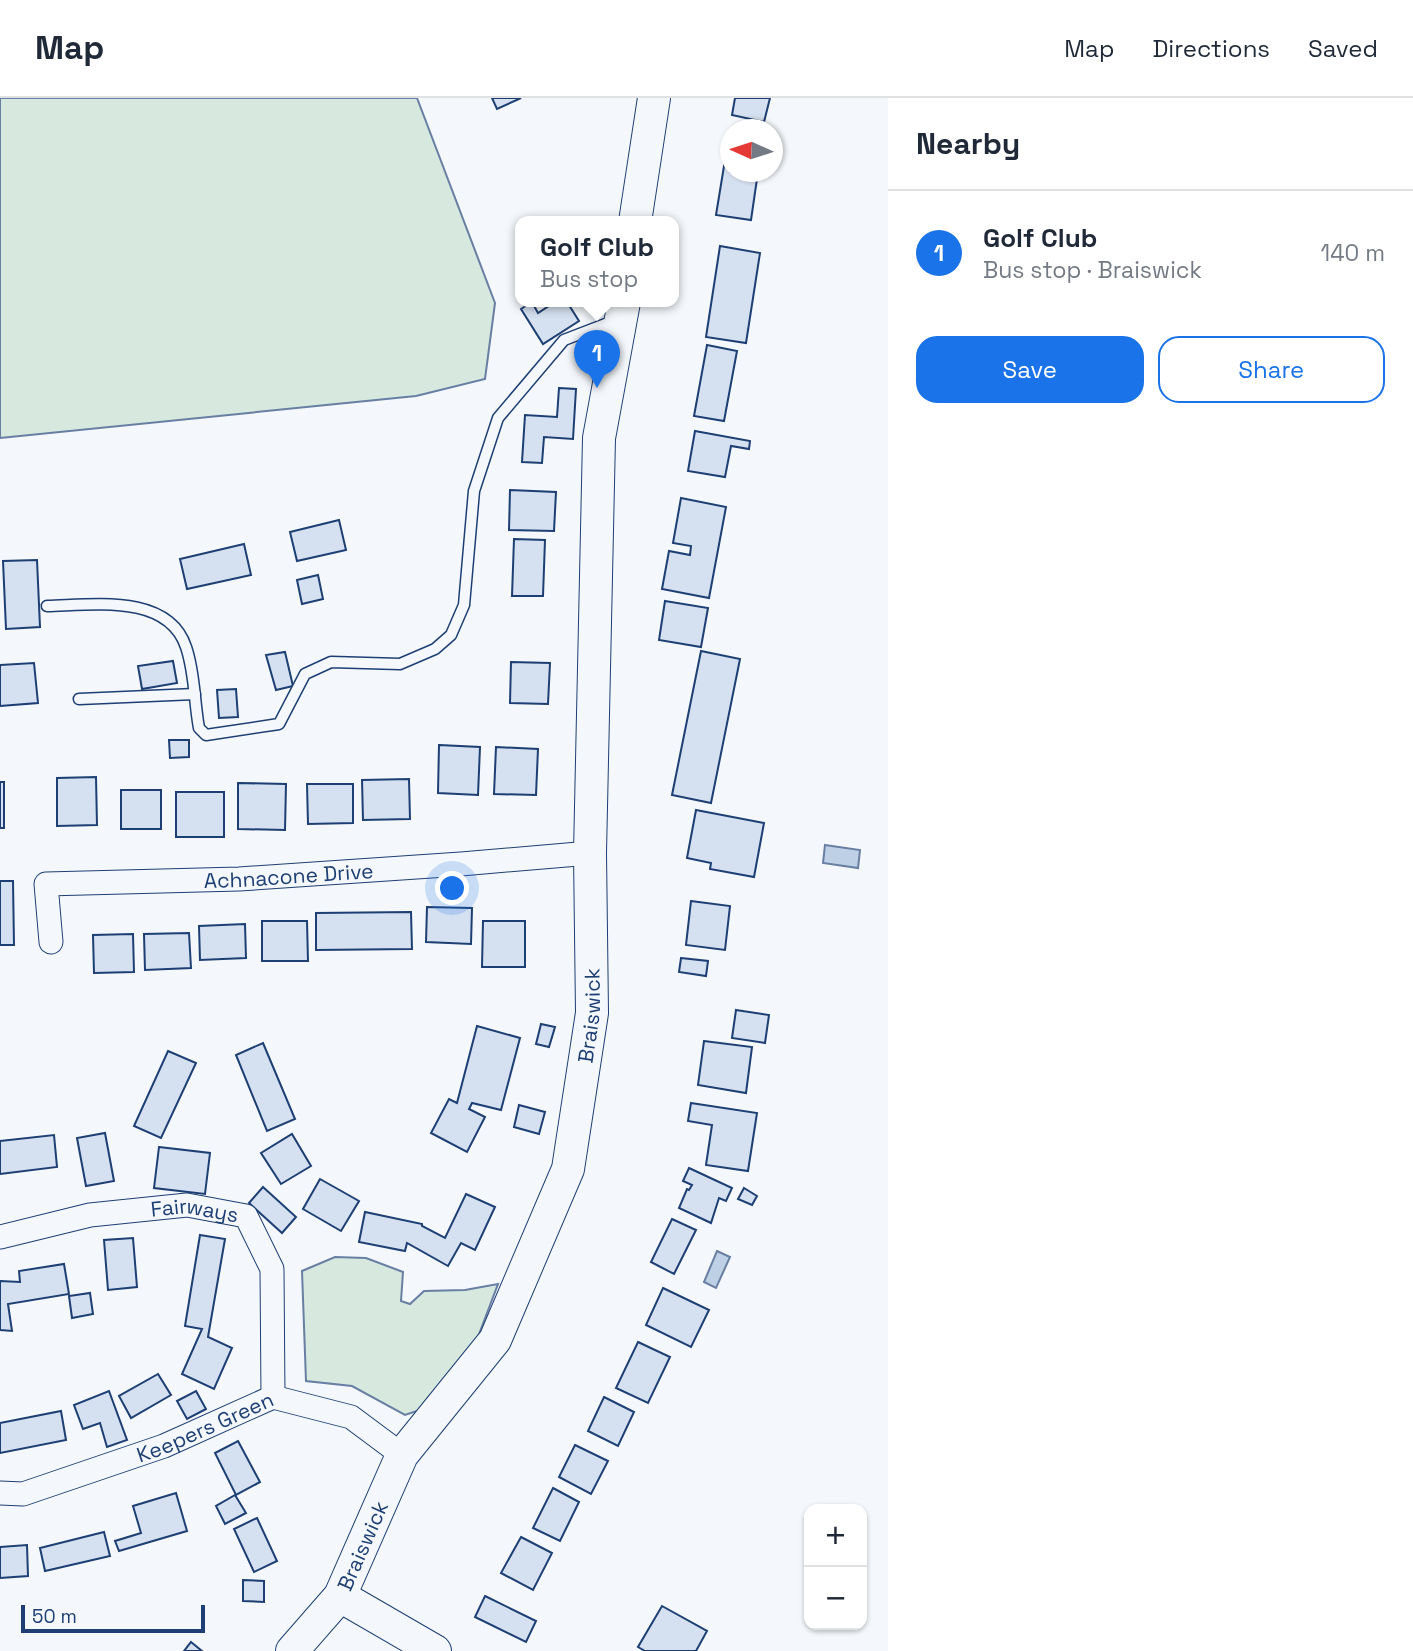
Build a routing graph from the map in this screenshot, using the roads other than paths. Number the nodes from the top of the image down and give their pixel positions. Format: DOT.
graph roads {
  1 [pos="653,98"];
  2 [pos="636,216"];
  3 [pos="623,310"];
  4 [pos="47,606"];
  5 [pos="195,694"];
  6 [pos="79,699"];
  7 [pos="590,853"];
  8 [pos="51,942"];
  9 [pos="0,1237"];
  10 [pos="273,1397"];
  11 [pos="402,1455"];
  12 [pos="0,1493"];
  13 [pos="340,1596"];
  14 [pos="292,1651"];
  15 [pos="435,1651"];
  1 -- 2 [label="main road"];
  3 -- 5 [label="lane"];
  3 -- 7 [label="main road, Braiswick"];
  4 -- 5 [label="lane"];
  5 -- 6 [label="lane"];
  7 -- 8 [label="street, Achnacone Drive"];
  7 -- 11 [label="main road, Braiswick"];
  9 -- 10 [label="street, Fairways"];
  10 -- 11 [label="street, Keepers Green"];
  10 -- 12 [label="street, Keepers Green"];
  11 -- 13 [label="main road, Braiswick"];
  13 -- 14 [label="main road, Braiswick"];
  13 -- 15 [label="main road"];
}
